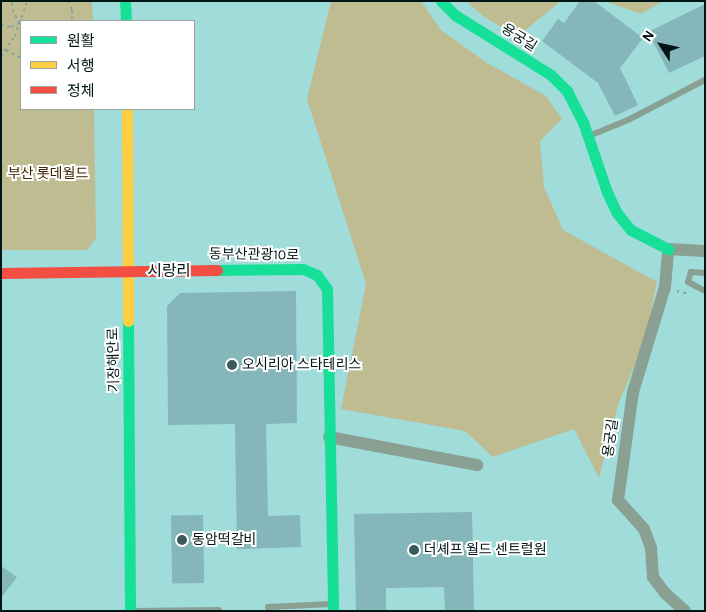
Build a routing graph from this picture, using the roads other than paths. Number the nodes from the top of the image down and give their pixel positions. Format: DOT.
graph roads {
  1 [pos="126,1"];
  2 [pos="441,1"];
  3 [pos="126,20"];
  4 [pos="705,80"];
  5 [pos="127,110"];
  6 [pos="588,136"];
  7 [pos="668,250"];
  8 [pos="705,251"];
  9 [pos="128,270"];
  10 [pos="1,273"];
  11 [pos="705,273"];
  12 [pos="705,291"];
  13 [pos="329,437"];
  14 [pos="477,465"];
  15 [pos="268,607"];
  16 [pos="332,607"];
  17 [pos="219,610"];
  18 [pos="130,611"];
  19 [pos="685,611"];
  1 -- 3 [label="street"];
  2 -- 6 [label="street, 용궁길"];
  4 -- 6 [label="lane"];
  5 -- 9 [label="street, 기장해안로"];
  6 -- 7 [label="street, 용궁길"];
  7 -- 8 [label="street, 용궁길"];
  7 -- 19 [label="street, 용궁길"];
  9 -- 10 [label="street, 동부산관광10로"];
  9 -- 13 [label="street, 동부산관광10로"];
  9 -- 18 [label="street, 기장해안로"];
  11 -- 12 [label="lane"];
  13 -- 14 [label="street"];
  13 -- 16 [label="street, 동부산관광10로"];
  15 -- 16 [label="lane"];
  17 -- 18 [label="lane"];
}
